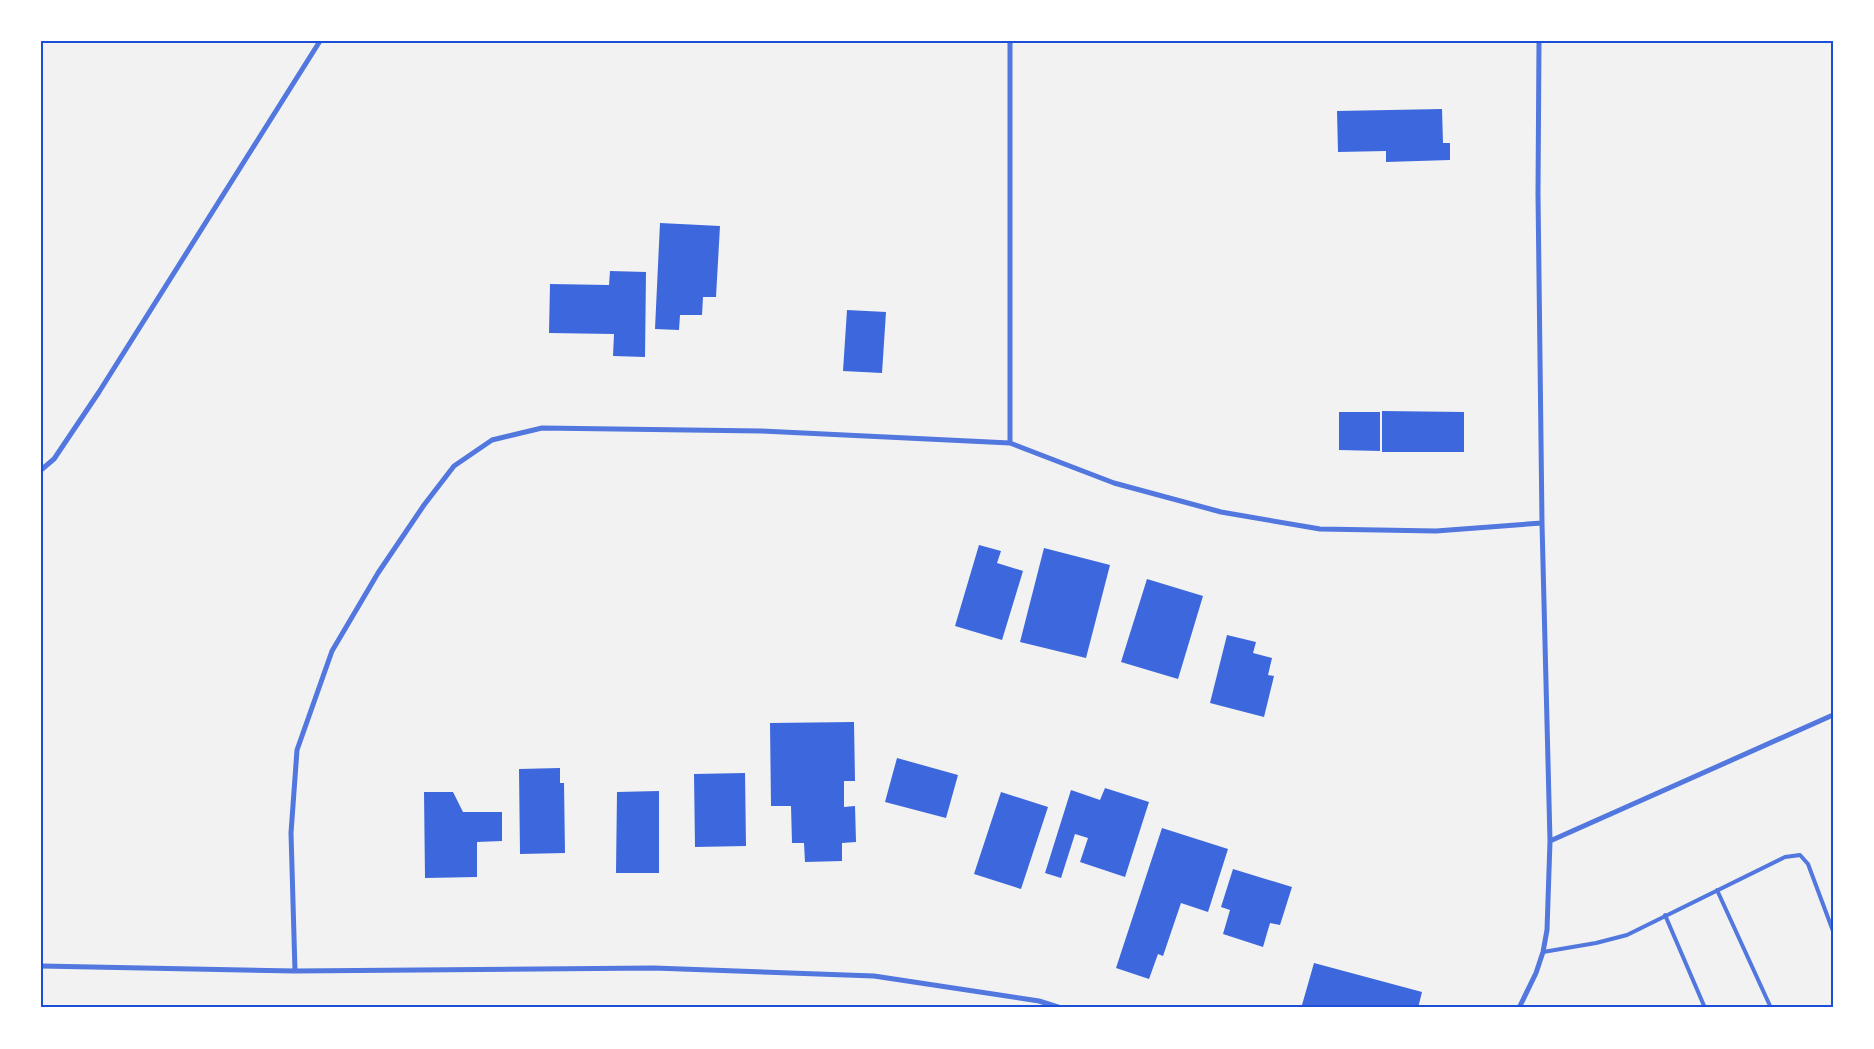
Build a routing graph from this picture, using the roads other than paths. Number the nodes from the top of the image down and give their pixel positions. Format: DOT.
graph roads {
  1 [pos="320,41"];
  2 [pos="1010,41"];
  3 [pos="1539,41"];
  4 [pos="1010,443"];
  5 [pos="41,470"];
  6 [pos="1542,523"];
  7 [pos="1833,715"];
  8 [pos="1550,841"];
  9 [pos="1717,890"];
  10 [pos="1665,915"];
  11 [pos="1833,931"];
  12 [pos="1543,952"];
  13 [pos="41,966"];
  14 [pos="295,971"];
  15 [pos="1061,1008"];
  16 [pos="1519,1008"];
  17 [pos="1705,1008"];
  18 [pos="1771,1008"];
  1 -- 5 [label="street"];
  2 -- 4 [label="street"];
  3 -- 6 [label="street"];
  4 -- 6 [label="street"];
  4 -- 14 [label="street"];
  6 -- 8 [label="street"];
  7 -- 8 [label="street"];
  8 -- 12 [label="street"];
  9 -- 10 [label="lane"];
  9 -- 11 [label="lane"];
  9 -- 18 [label="lane"];
  10 -- 12 [label="lane"];
  10 -- 17 [label="lane"];
  12 -- 16 [label="street"];
  13 -- 14 [label="street"];
  14 -- 15 [label="street"];
}
